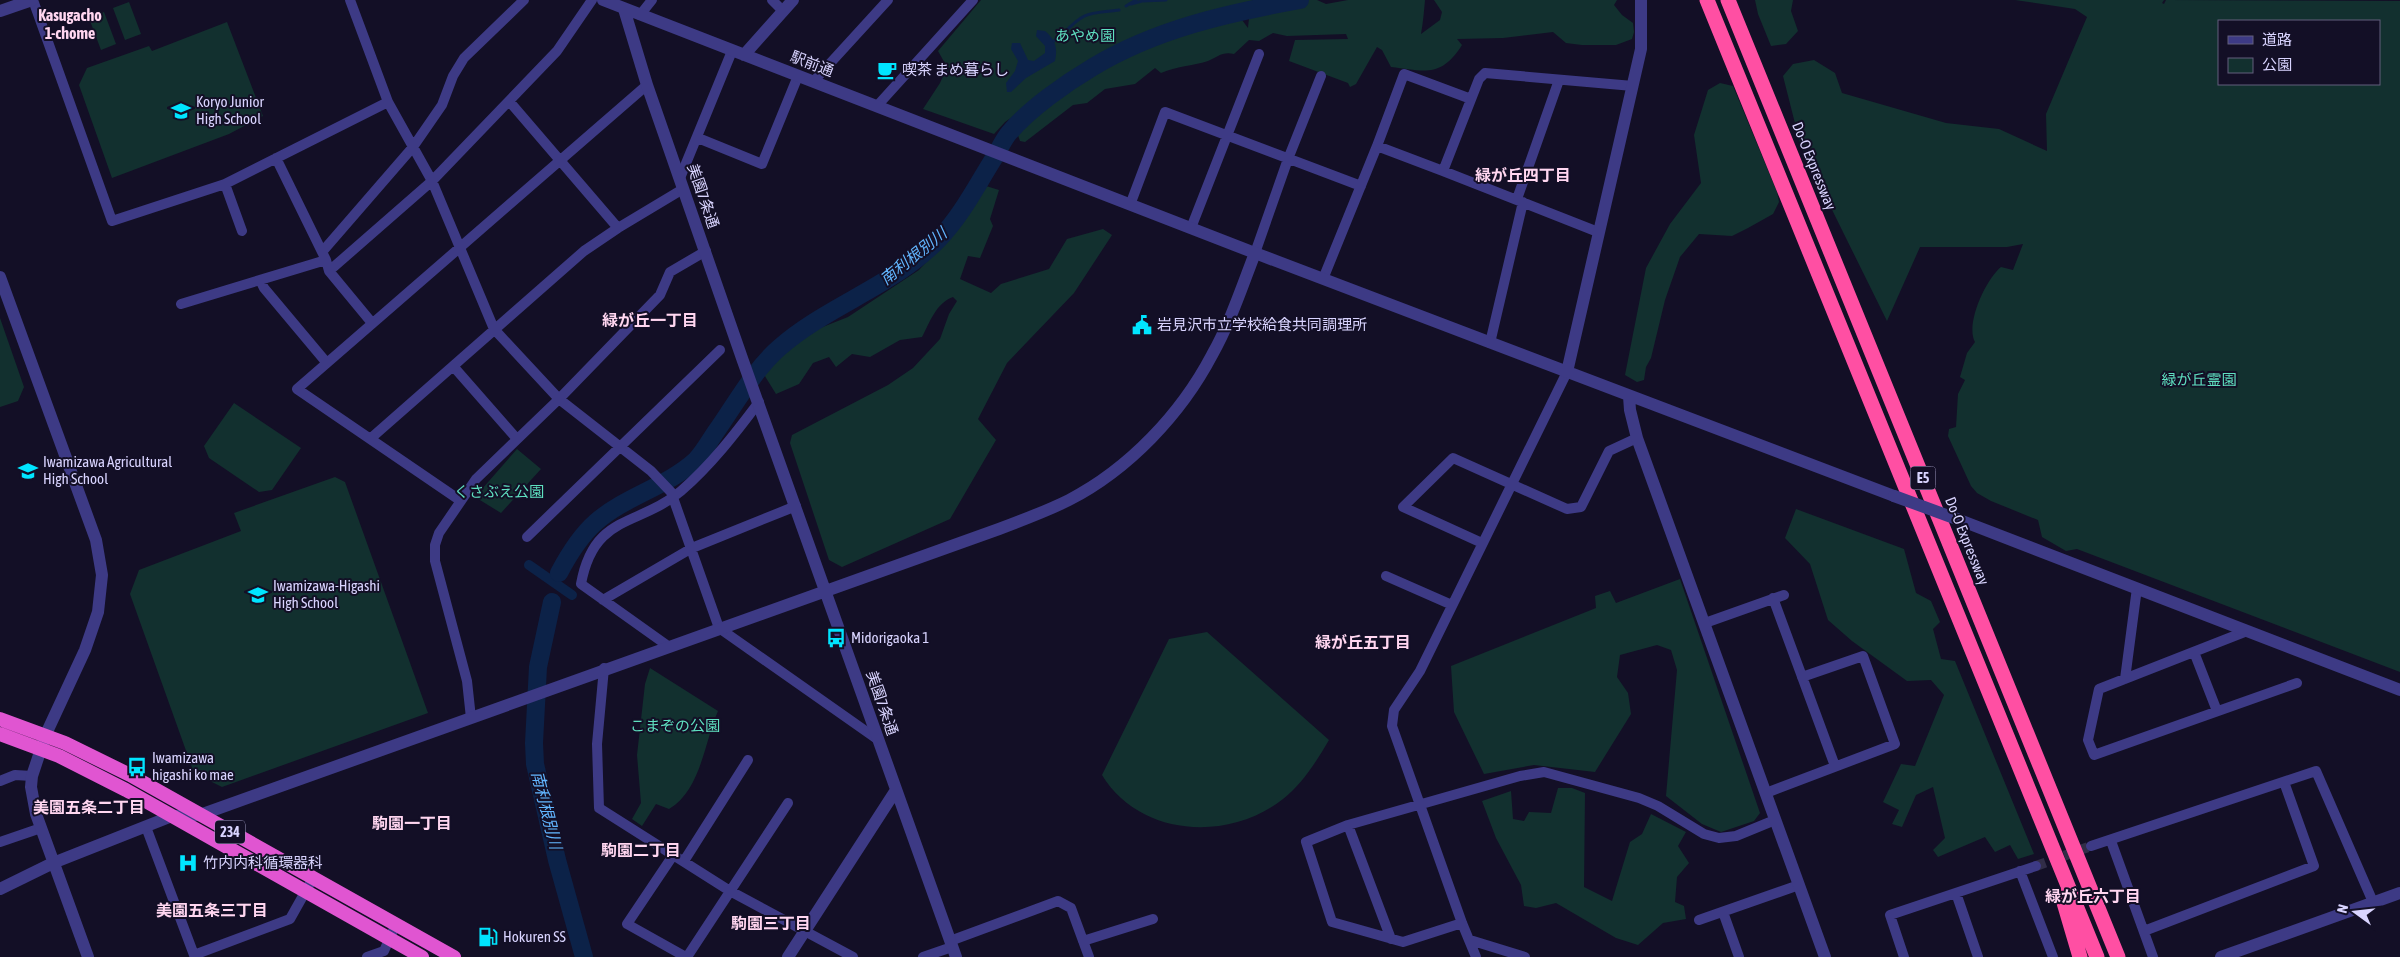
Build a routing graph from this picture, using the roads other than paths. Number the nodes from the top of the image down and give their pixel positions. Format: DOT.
graph roads {
  1 [pos="32,0"];
  2 [pos="350,0"];
  3 [pos="524,0"];
  4 [pos="592,0"];
  5 [pos="603,0"];
  6 [pos="652,0"];
  7 [pos="772,0"];
  8 [pos="793,0"];
  9 [pos="888,0"];
  10 [pos="973,0"];
  11 [pos="1641,0"];
  12 [pos="1707,0"];
  13 [pos="1728,0"];
  14 [pos="624,8"];
  15 [pos="0,11"];
  16 [pos="783,11"];
  17 [pos="640,15"];
  18 [pos="738,53"];
  19 [pos="1259,54"];
  20 [pos="798,76"];
  21 [pos="1321,76"];
  22 [pos="1559,80"];
  23 [pos="812,82"];
  24 [pos="647,85"];
  25 [pos="1633,86"];
  26 [pos="1471,99"];
  27 [pos="508,101"];
  28 [pos="388,102"];
  29 [pos="876,106"];
  30 [pos="1226,135"];
  31 [pos="698,138"];
  32 [pos="1377,146"];
  33 [pos="413,147"];
  34 [pos="276,158"];
  35 [pos="1288,159"];
  36 [pos="561,160"];
  37 [pos="1443,171"];
  38 [pos="432,181"];
  39 [pos="225,184"];
  40 [pos="681,184"];
  41 [pos="1360,186"];
  42 [pos="1520,201"];
  43 [pos="1130,205"];
  44 [pos="618,228"];
  45 [pos="1191,228"];
  46 [pos="242,231"];
  47 [pos="1598,232"];
  48 [pos="460,247"];
  49 [pos="706,251"];
  50 [pos="1255,253"];
  51 [pos="325,261"];
  52 [pos="0,277"];
  53 [pos="1323,279"];
  54 [pos="260,280"];
  55 [pos="181,304"];
  56 [pos="372,323"];
  57 [pos="494,329"];
  58 [pos="1490,343"];
  59 [pos="720,350"];
  60 [pos="326,362"];
  61 [pos="453,366"];
  62 [pos="1567,372"];
  63 [pos="1629,396"];
  64 [pos="757,398"];
  65 [pos="560,399"];
  66 [pos="1638,438"];
  67 [pos="370,439"];
  68 [pos="517,439"];
  69 [pos="621,445"];
  70 [pos="1510,484"];
  71 [pos="672,495"];
  72 [pos="461,502"];
  73 [pos="796,506"];
  74 [pos="527,537"];
  75 [pos="1482,543"];
  76 [pos="692,548"];
  77 [pos="1386,576"];
  78 [pos="2137,588"];
  79 [pos="826,590"];
  80 [pos="1784,595"];
  81 [pos="1773,598"];
  82 [pos="603,600"];
  83 [pos="1452,605"];
  84 [pos="1705,623"];
  85 [pos="719,628"];
  86 [pos="2247,631"];
  87 [pos="668,646"];
  88 [pos="2194,652"];
  89 [pos="604,668"];
  90 [pos="1802,676"];
  91 [pos="2124,679"];
  92 [pos="2297,683"];
  93 [pos="2400,690"];
  94 [pos="2217,711"];
  95 [pos="471,718"];
  96 [pos="0,719"];
  97 [pos="0,734"];
  98 [pos="46,734"];
  99 [pos="878,740"];
  100 [pos="41,748"];
  101 [pos="748,760"];
  102 [pos="1835,766"];
  103 [pos="32,776"];
  104 [pos="0,781"];
  105 [pos="2284,782"];
  106 [pos="896,790"];
  107 [pos="1766,793"];
  108 [pos="788,803"];
  109 [pos="1419,805"];
  110 [pos="200,814"];
  111 [pos="172,816"];
  112 [pos="1776,820"];
  113 [pos="1348,825"];
  114 [pos="146,826"];
  115 [pos="41,828"];
  116 [pos="2045,835"];
  117 [pos="2111,841"];
  118 [pos="0,842"];
  119 [pos="2091,846"];
  120 [pos="674,854"];
  121 [pos="684,861"];
  122 [pos="53,863"];
  123 [pos="2036,866"];
  124 [pos="2020,871"];
  125 [pos="314,878"];
  126 [pos="1799,885"];
  127 [pos="0,889"];
  128 [pos="730,891"];
  129 [pos="306,892"];
  130 [pos="1956,893"];
  131 [pos="2400,893"];
  132 [pos="2374,902"];
  133 [pos="1723,912"];
  134 [pos="1153,919"];
  135 [pos="1699,920"];
  136 [pos="396,924"];
  137 [pos="1462,924"];
  138 [pos="806,931"];
  139 [pos="2144,931"];
  140 [pos="1391,939"];
  141 [pos="1470,940"];
  142 [pos="1084,941"];
  143 [pos="953,948"];
  144 [pos="386,949"];
  145 [pos="88,957"];
  146 [pos="368,957"];
  147 [pos="422,957"];
  148 [pos="454,957"];
  149 [pos="687,957"];
  150 [pos="788,957"];
  151 [pos="853,957"];
  152 [pos="923,957"];
  153 [pos="1089,957"];
  154 [pos="1476,957"];
  155 [pos="1525,957"];
  156 [pos="1739,957"];
  157 [pos="1825,957"];
  158 [pos="1904,957"];
  159 [pos="1978,957"];
  160 [pos="2053,957"];
  161 [pos="2080,957"];
  162 [pos="2097,957"];
  163 [pos="2118,957"];
  164 [pos="2153,957"];
  165 [pos="2222,957"];
  1 -- 15 [label="street"];
  1 -- 39 [label="street"];
  2 -- 28 [label="street"];
  3 -- 33 [label="street"];
  4 -- 27 [label="street"];
  5 -- 14 [label="street, 駅前通"];
  6 -- 17 [label="street"];
  7 -- 16 [label="street"];
  8 -- 16 [label="street"];
  9 -- 23 [label="street"];
  10 -- 29 [label="street"];
  11 -- 25 [label="street"];
  12 -- 116 [label="highway, E5"];
  13 -- 163 [label="highway, Do-O Expressway / E5"];
  14 -- 17 [label="street, 駅前通"];
  14 -- 24 [label="street, 美園7条通"];
  16 -- 18 [label="street"];
  17 -- 18 [label="street, 駅前通"];
  18 -- 20 [label="street, 駅前通"];
  18 -- 31 [label="street"];
  19 -- 30 [label="street"];
  20 -- 23 [label="street, 駅前通"];
  20 -- 31 [label="street"];
  21 -- 35 [label="street"];
  22 -- 25 [label="street"];
  22 -- 26 [label="street"];
  22 -- 42 [label="street"];
  23 -- 29 [label="street, 駅前通"];
  24 -- 36 [label="street"];
  24 -- 40 [label="street, 美園7条通"];
  25 -- 47 [label="street"];
  26 -- 32 [label="street"];
  26 -- 37 [label="street"];
  27 -- 36 [label="street"];
  27 -- 38 [label="street"];
  28 -- 33 [label="street"];
  28 -- 34 [label="street"];
  29 -- 43 [label="street, 駅前通"];
  30 -- 35 [label="street"];
  30 -- 43 [label="street"];
  30 -- 45 [label="street"];
  31 -- 40 [label="street"];
  32 -- 37 [label="street"];
  32 -- 41 [label="street"];
  33 -- 38 [label="street"];
  33 -- 51 [label="street"];
  34 -- 39 [label="street"];
  34 -- 51 [label="street"];
  35 -- 41 [label="street"];
  35 -- 50 [label="street"];
  36 -- 44 [label="street"];
  36 -- 48 [label="street"];
  37 -- 42 [label="street"];
  38 -- 48 [label="street"];
  38 -- 51 [label="street"];
  39 -- 46 [label="street"];
  40 -- 44 [label="street"];
  40 -- 49 [label="street, 美園7条通"];
  41 -- 53 [label="street"];
  42 -- 47 [label="street"];
  42 -- 58 [label="street"];
  43 -- 45 [label="street, 駅前通"];
  44 -- 57 [label="street"];
  45 -- 50 [label="street, 駅前通"];
  47 -- 62 [label="street"];
  48 -- 56 [label="street"];
  48 -- 57 [label="street"];
  49 -- 64 [label="street, 美園7条通"];
  49 -- 65 [label="street"];
  50 -- 53 [label="street, 駅前通"];
  50 -- 79 [label="street"];
  51 -- 54 [label="street"];
  51 -- 56 [label="street"];
  52 -- 98 [label="street"];
  53 -- 58 [label="street, 駅前通"];
  54 -- 55 [label="street"];
  54 -- 60 [label="street"];
  56 -- 60 [label="street"];
  57 -- 61 [label="street"];
  57 -- 65 [label="street"];
  58 -- 62 [label="street, 駅前通"];
  59 -- 69 [label="street"];
  60 -- 67 [label="street"];
  61 -- 67 [label="street"];
  61 -- 68 [label="street"];
  62 -- 63 [label="street, 駅前通"];
  62 -- 70 [label="street"];
  63 -- 66 [label="street"];
  63 -- 78 [label="street, 駅前通, bridge"];
  64 -- 71 [label="street"];
  64 -- 73 [label="street, 美園7条通"];
  65 -- 68 [label="street"];
  65 -- 69 [label="street"];
  66 -- 70 [label="street"];
  66 -- 84 [label="street"];
  67 -- 72 [label="street"];
  68 -- 72 [label="street"];
  69 -- 71 [label="street"];
  69 -- 74 [label="street"];
  70 -- 75 [label="street"];
  70 -- 75 [label="street"];
  71 -- 76 [label="street"];
  71 -- 82 [label="street"];
  72 -- 95 [label="street"];
  73 -- 76 [label="street"];
  73 -- 79 [label="street, 美園7条通"];
  75 -- 83 [label="street"];
  76 -- 82 [label="street"];
  76 -- 85 [label="street"];
  77 -- 83 [label="street"];
  78 -- 86 [label="street, 駅前通"];
  78 -- 91 [label="street"];
  79 -- 85 [label="street"];
  79 -- 99 [label="street, 美園7条通"];
  80 -- 81 [label="street"];
  81 -- 84 [label="street"];
  81 -- 90 [label="street"];
  82 -- 87 [label="street"];
  83 -- 109 [label="street"];
  84 -- 107 [label="street"];
  85 -- 87 [label="street"];
  85 -- 99 [label="street"];
  86 -- 88 [label="street"];
  86 -- 93 [label="street, 駅前通"];
  87 -- 89 [label="street"];
  88 -- 91 [label="street"];
  88 -- 94 [label="street"];
  89 -- 95 [label="street"];
  89 -- 120 [label="street"];
  90 -- 102 [label="street"];
  90 -- 102 [label="street"];
  91 -- 94 [label="street"];
  92 -- 94 [label="street"];
  95 -- 110 [label="street"];
  96 -- 98 [label="highway, 234"];
  97 -- 100 [label="highway, 234"];
  98 -- 100 [label="street"];
  98 -- 110 [label="highway, 234"];
  99 -- 106 [label="street, 美園7条通"];
  100 -- 103 [label="street"];
  100 -- 111 [label="highway, 234"];
  101 -- 121 [label="street"];
  102 -- 107 [label="street"];
  103 -- 104 [label="street"];
  103 -- 115 [label="street"];
  105 -- 117 [label="street"];
  105 -- 132 [label="street"];
  105 -- 139 [label="street"];
  106 -- 138 [label="street"];
  106 -- 143 [label="street, 美園7条通"];
  107 -- 112 [label="street"];
  108 -- 128 [label="street"];
  109 -- 112 [label="street"];
  109 -- 113 [label="street"];
  109 -- 137 [label="street"];
  110 -- 111 [label="street"];
  110 -- 125 [label="highway, 234"];
  111 -- 114 [label="street"];
  111 -- 129 [label="highway, 234"];
  112 -- 126 [label="street"];
  113 -- 140 [label="street"];
  113 -- 140 [label="street"];
  114 -- 122 [label="street"];
  114 -- 129 [label="street"];
  115 -- 118 [label="street"];
  115 -- 122 [label="street"];
  116 -- 161 [label="highway"];
  116 -- 162 [label="highway, E5"];
  117 -- 119 [label="street"];
  117 -- 139 [label="street"];
  120 -- 121 [label="street"];
  120 -- 149 [label="street"];
  121 -- 128 [label="street"];
  122 -- 127 [label="street"];
  122 -- 145 [label="street"];
  123 -- 124 [label="street"];
  124 -- 130 [label="street"];
  124 -- 160 [label="street"];
  125 -- 129 [label="street"];
  125 -- 136 [label="highway, 234"];
  126 -- 133 [label="street"];
  126 -- 157 [label="street"];
  128 -- 138 [label="street"];
  128 -- 149 [label="street"];
  129 -- 144 [label="highway, 234"];
  130 -- 158 [label="street"];
  130 -- 159 [label="street"];
  131 -- 132 [label="street"];
  132 -- 165 [label="street"];
  133 -- 135 [label="street"];
  133 -- 156 [label="street"];
  134 -- 142 [label="street"];
  136 -- 144 [label="street"];
  136 -- 148 [label="highway, 234"];
  137 -- 140 [label="street"];
  137 -- 141 [label="street"];
  138 -- 150 [label="street"];
  138 -- 151 [label="street"];
  139 -- 164 [label="street"];
  141 -- 154 [label="street"];
  141 -- 155 [label="street"];
  142 -- 143 [label="street"];
  142 -- 153 [label="street"];
  143 -- 152 [label="street"];
  144 -- 146 [label="street"];
  144 -- 147 [label="highway, 234"];
}
